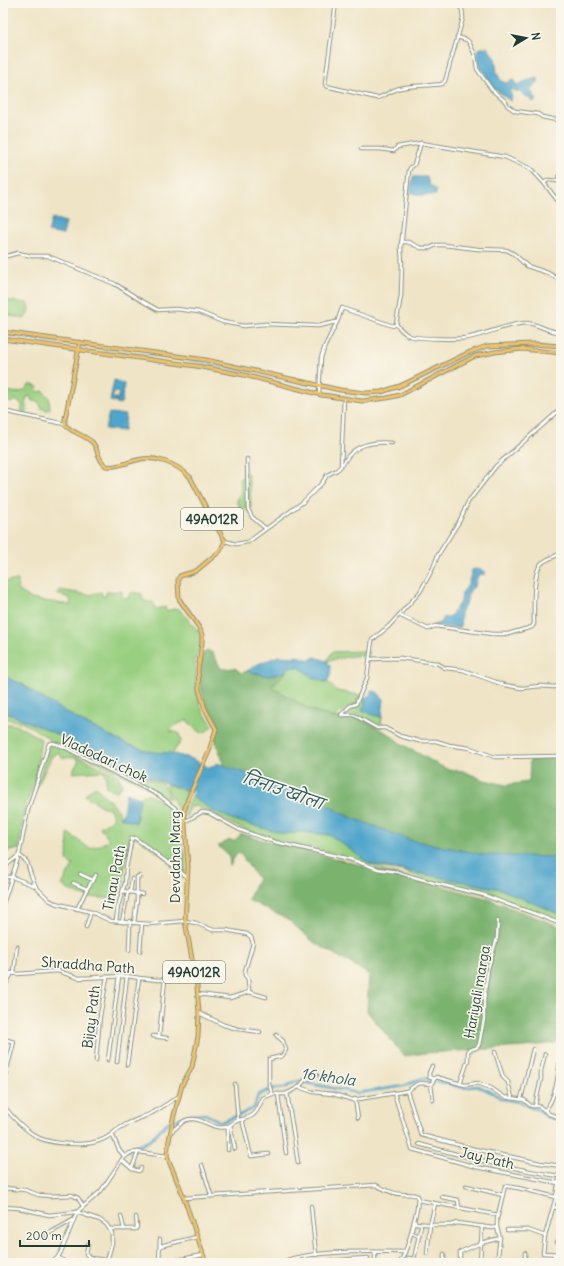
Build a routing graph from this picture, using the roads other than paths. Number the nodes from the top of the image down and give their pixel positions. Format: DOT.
graph roads {
  1 [pos="336,3"];
  2 [pos="455,3"];
  3 [pos="457,37"];
  4 [pos="561,121"];
  5 [pos="420,143"];
  6 [pos="361,149"];
  7 [pos="561,172"];
  8 [pos="544,183"];
  9 [pos="561,205"];
  10 [pos="402,242"];
  11 [pos="3,257"];
  12 [pos="561,281"];
  13 [pos="336,322"];
  14 [pos="396,324"];
  15 [pos="3,332"];
  16 [pos="561,332"];
  17 [pos="3,339"];
  18 [pos="80,342"];
  19 [pos="561,346"];
  20 [pos="78,350"];
  21 [pos="561,353"];
  22 [pos="320,386"];
  23 [pos="319,394"];
  24 [pos="344,398"];
  25 [pos="561,409"];
  26 [pos="3,411"];
  27 [pos="65,424"];
  28 [pos="392,443"];
  29 [pos="247,459"];
  30 [pos="341,466"];
  31 [pos="265,528"];
  32 [pos="226,541"];
  33 [pos="561,553"];
  34 [pos="399,615"];
  35 [pos="370,659"];
  36 [pos="561,686"];
  37 [pos="561,756"];
  38 [pos="184,822"];
  39 [pos="19,855"];
  40 [pos="3,868"];
  41 [pos="80,874"];
  42 [pos="96,875"];
  43 [pos="140,876"];
  44 [pos="187,876"];
  45 [pos="3,877"];
  46 [pos="12,877"];
  47 [pos="132,879"];
  48 [pos="93,880"];
  49 [pos="73,883"];
  50 [pos="37,889"];
  51 [pos="87,889"];
  52 [pos="122,891"];
  53 [pos="129,892"];
  54 [pos="137,894"];
  55 [pos="142,894"];
  56 [pos="3,904"];
  57 [pos="77,909"];
  58 [pos="90,912"];
  59 [pos="498,920"];
  60 [pos="116,921"];
  61 [pos="122,922"];
  62 [pos="132,922"];
  63 [pos="186,922"];
  64 [pos="142,924"];
  65 [pos="561,924"];
  66 [pos="86,927"];
  67 [pos="17,946"];
  68 [pos="129,950"];
  69 [pos="140,951"];
  70 [pos="3,972"];
  71 [pos="13,973"];
  72 [pos="119,976"];
  73 [pos="127,976"];
  74 [pos="107,977"];
  75 [pos="138,978"];
  76 [pos="195,979"];
  77 [pos="166,980"];
  78 [pos="3,990"];
  79 [pos="249,992"];
  80 [pos="198,994"];
  81 [pos="266,997"];
  82 [pos="199,1013"];
  83 [pos="260,1032"];
  84 [pos="276,1035"];
  85 [pos="153,1036"];
  86 [pos="159,1037"];
  87 [pos="167,1038"];
  88 [pos="3,1040"];
  89 [pos="533,1049"];
  90 [pos="495,1052"];
  91 [pos="545,1054"];
  92 [pos="96,1060"];
  93 [pos="108,1060"];
  94 [pos="560,1060"];
  95 [pos="117,1062"];
  96 [pos="127,1065"];
  97 [pos="432,1066"];
  98 [pos="317,1075"];
  99 [pos="434,1079"];
  100 [pos="3,1084"];
  101 [pos="235,1084"];
  102 [pos="431,1084"];
  103 [pos="460,1084"];
  104 [pos="299,1087"];
  105 [pos="407,1091"];
  106 [pos="394,1092"];
  107 [pos="272,1094"];
  108 [pos="278,1094"];
  109 [pos="287,1094"];
  110 [pos="180,1095"];
  111 [pos="512,1098"];
  112 [pos="521,1099"];
  113 [pos="355,1100"];
  114 [pos="433,1100"];
  115 [pos="3,1105"];
  116 [pos="536,1106"];
  117 [pos="545,1110"];
  118 [pos="358,1118"];
  119 [pos="561,1118"];
  120 [pos="242,1119"];
  121 [pos="238,1120"];
  122 [pos="229,1126"];
  123 [pos="172,1131"];
  124 [pos="112,1134"];
  125 [pos="419,1144"];
  126 [pos="235,1149"];
  127 [pos="228,1150"];
  128 [pos="138,1152"];
  129 [pos="286,1153"];
  130 [pos="269,1154"];
  131 [pos="167,1156"];
  132 [pos="125,1157"];
  133 [pos="122,1160"];
  134 [pos="298,1163"];
  135 [pos="202,1165"];
  136 [pos="561,1167"];
  137 [pos="132,1168"];
  138 [pos="140,1170"];
  139 [pos="559,1176"];
  140 [pos="558,1184"];
  141 [pos="466,1186"];
  142 [pos="3,1188"];
  143 [pos="557,1188"];
  144 [pos="561,1189"];
  145 [pos="503,1194"];
  146 [pos="211,1195"];
  147 [pos="442,1197"];
  148 [pos="556,1197"];
  149 [pos="184,1198"];
  150 [pos="418,1200"];
  151 [pos="435,1204"];
  152 [pos="83,1206"];
  153 [pos="311,1206"];
  154 [pos="3,1207"];
  155 [pos="459,1208"];
  156 [pos="553,1208"];
  157 [pos="561,1209"];
  158 [pos="77,1212"];
  159 [pos="498,1215"];
  160 [pos="121,1216"];
  161 [pos="136,1217"];
  162 [pos="74,1219"];
  163 [pos="414,1221"];
  164 [pos="430,1225"];
  165 [pos="482,1225"];
  166 [pos="421,1226"];
  167 [pos="497,1227"];
  168 [pos="110,1229"];
  169 [pos="124,1229"];
  170 [pos="507,1230"];
  171 [pos="412,1233"];
  172 [pos="46,1234"];
  173 [pos="419,1236"];
  174 [pos="546,1236"];
  175 [pos="197,1237"];
  176 [pos="500,1238"];
  177 [pos="160,1239"];
  178 [pos="561,1241"];
  179 [pos="557,1242"];
  180 [pos="481,1243"];
  181 [pos="88,1244"];
  182 [pos="160,1246"];
  183 [pos="375,1253"];
  184 [pos="525,1253"];
  185 [pos="405,1254"];
  186 [pos="427,1254"];
  187 [pos="444,1254"];
  188 [pos="554,1254"];
  189 [pos="561,1254"];
  190 [pos="203,1255"];
  191 [pos="316,1255"];
  192 [pos="58,1257"];
  193 [pos="363,1258"];
  194 [pos="368,1258"];
  195 [pos="408,1258"];
  196 [pos="352,1259"];
  197 [pos="414,1259"];
  198 [pos="105,1262"];
  199 [pos="330,1262"];
  200 [pos="52,1263"];
  201 [pos="66,1263"];
  202 [pos="150,1263"];
  203 [pos="160,1263"];
  204 [pos="206,1263"];
  205 [pos="278,1263"];
  206 [pos="306,1263"];
  207 [pos="317,1263"];
  208 [pos="352,1263"];
  209 [pos="363,1263"];
  210 [pos="375,1263"];
  211 [pos="400,1263"];
  212 [pos="413,1263"];
  213 [pos="444,1263"];
  214 [pos="460,1263"];
  215 [pos="480,1263"];
  216 [pos="497,1263"];
  217 [pos="525,1263"];
  218 [pos="554,1263"];
  1 -- 3 [label="street"];
  2 -- 3 [label="street"];
  3 -- 4 [label="street"];
  5 -- 6 [label="street"];
  5 -- 8 [label="street"];
  5 -- 10 [label="street"];
  7 -- 8 [label="street"];
  8 -- 9 [label="street"];
  10 -- 12 [label="street"];
  10 -- 14 [label="street"];
  11 -- 13 [label="street"];
  13 -- 14 [label="street"];
  13 -- 22 [label="street"];
  14 -- 16 [label="street"];
  15 -- 18 [label="main road"];
  17 -- 20 [label="main road"];
  18 -- 20 [label="main road"];
  18 -- 22 [label="main road"];
  19 -- 22 [label="main road"];
  20 -- 23 [label="main road"];
  20 -- 27 [label="main road"];
  21 -- 24 [label="main road"];
  22 -- 23 [label="street"];
  23 -- 24 [label="main road"];
  24 -- 30 [label="street"];
  25 -- 34 [label="street"];
  26 -- 27 [label="street"];
  27 -- 32 [label="main road, 49A012R"];
  28 -- 30 [label="street"];
  29 -- 31 [label="street"];
  30 -- 31 [label="street"];
  31 -- 32 [label="street"];
  32 -- 38 [label="main road, Devdaha Marg / 49A012R"];
  33 -- 34 [label="street"];
  34 -- 35 [label="street"];
  35 -- 36 [label="street"];
  35 -- 37 [label="street"];
  38 -- 39 [label="street, Vladodari chok"];
  38 -- 44 [label="main road, Devdaha Marg / 49A012R"];
  38 -- 65 [label="street"];
  39 -- 40 [label="street"];
  39 -- 46 [label="street, Vladodari chok"];
  39 -- 50 [label="street"];
  41 -- 48 [label="street"];
  42 -- 48 [label="street"];
  43 -- 54 [label="street, Tinau Path"];
  44 -- 52 [label="street, Tinau Path"];
  44 -- 63 [label="main road, Devdaha Marg / 49A012R"];
  45 -- 46 [label="street"];
  46 -- 50 [label="street"];
  46 -- 56 [label="street, Vladodari chok"];
  47 -- 53 [label="street, Tinau Path"];
  48 -- 51 [label="street"];
  49 -- 51 [label="street"];
  50 -- 57 [label="street"];
  51 -- 57 [label="street"];
  52 -- 53 [label="street"];
  52 -- 60 [label="street, Tinau Path"];
  53 -- 54 [label="street"];
  53 -- 61 [label="street, Tinau Path"];
  54 -- 55 [label="street"];
  54 -- 62 [label="street, Tinau Path"];
  57 -- 58 [label="street"];
  58 -- 60 [label="street"];
  58 -- 66 [label="street"];
  59 -- 103 [label="street, Hariyali marga"];
  60 -- 61 [label="street"];
  61 -- 62 [label="street"];
  62 -- 64 [label="street"];
  62 -- 68 [label="street, Tinau Path"];
  63 -- 64 [label="street"];
  63 -- 76 [label="main road, Devdaha Marg / 49A012R"];
  63 -- 79 [label="street"];
  64 -- 69 [label="street"];
  67 -- 71 [label="street"];
  70 -- 71 [label="street, Shraddha Path"];
  71 -- 74 [label="street, Shraddha Path"];
  71 -- 78 [label="street"];
  72 -- 73 [label="street, Shraddha Path"];
  72 -- 74 [label="street, Shraddha Path"];
  72 -- 93 [label="street"];
  73 -- 75 [label="street, Shraddha Path"];
  73 -- 95 [label="street"];
  74 -- 92 [label="street, Bijay Path"];
  75 -- 77 [label="street, Shraddha Path"];
  75 -- 96 [label="street"];
  76 -- 77 [label="street, Shraddha Path"];
  76 -- 80 [label="main road, Devdaha Marg / 49A012R"];
  77 -- 86 [label="street"];
  79 -- 80 [label="street"];
  79 -- 81 [label="street"];
  80 -- 82 [label="main road, Devdaha Marg / 49A012R"];
  82 -- 83 [label="street"];
  82 -- 110 [label="main road, Devdaha Marg / 49A012R"];
  84 -- 107 [label="street"];
  85 -- 86 [label="street"];
  86 -- 87 [label="street"];
  88 -- 100 [label="street"];
  89 -- 112 [label="street"];
  90 -- 111 [label="street"];
  91 -- 116 [label="street"];
  94 -- 117 [label="street"];
  97 -- 99 [label="street"];
  98 -- 104 [label="street"];
  99 -- 102 [label="street"];
  99 -- 103 [label="street"];
  101 -- 121 [label="street"];
  102 -- 105 [label="street"];
  102 -- 114 [label="street"];
  103 -- 111 [label="street"];
  104 -- 109 [label="street"];
  104 -- 113 [label="street"];
  105 -- 106 [label="street"];
  105 -- 136 [label="street"];
  106 -- 113 [label="street"];
  106 -- 140 [label="street, Jay Path"];
  107 -- 108 [label="street"];
  107 -- 120 [label="street"];
  108 -- 109 [label="street"];
  108 -- 129 [label="street"];
  109 -- 134 [label="street"];
  110 -- 123 [label="main road, Devdaha Marg / 49A012R"];
  110 -- 124 [label="street"];
  111 -- 112 [label="street"];
  112 -- 116 [label="street"];
  113 -- 118 [label="street"];
  115 -- 124 [label="street"];
  116 -- 117 [label="street"];
  117 -- 119 [label="street"];
  120 -- 121 [label="street"];
  120 -- 130 [label="street"];
  121 -- 122 [label="street"];
  122 -- 123 [label="street"];
  122 -- 126 [label="street"];
  122 -- 127 [label="street"];
  123 -- 131 [label="main road, Devdaha Marg / 49A012R"];
  124 -- 132 [label="street"];
  125 -- 139 [label="street"];
  128 -- 131 [label="street"];
  128 -- 132 [label="street"];
  128 -- 137 [label="street"];
  131 -- 149 [label="main road"];
  132 -- 133 [label="street"];
  133 -- 137 [label="street"];
  133 -- 152 [label="street"];
  135 -- 146 [label="street"];
  136 -- 139 [label="street"];
  137 -- 138 [label="street"];
  139 -- 140 [label="street"];
  140 -- 143 [label="street"];
  141 -- 145 [label="street"];
  142 -- 152 [label="street"];
  143 -- 144 [label="street"];
  143 -- 148 [label="street"];
  145 -- 148 [label="street"];
  145 -- 159 [label="street"];
  146 -- 149 [label="street"];
  146 -- 150 [label="street"];
  147 -- 155 [label="street"];
  148 -- 156 [label="street"];
  149 -- 175 [label="main road"];
  150 -- 151 [label="street"];
  150 -- 163 [label="street"];
  151 -- 155 [label="street"];
  151 -- 164 [label="street"];
  152 -- 158 [label="street"];
  153 -- 191 [label="street"];
  154 -- 158 [label="street"];
  155 -- 159 [label="street"];
  156 -- 157 [label="street"];
  156 -- 174 [label="street"];
  158 -- 162 [label="street"];
  158 -- 168 [label="street"];
  159 -- 167 [label="street"];
  160 -- 169 [label="street"];
  161 -- 169 [label="street"];
  162 -- 172 [label="street"];
  162 -- 192 [label="street"];
  163 -- 164 [label="street"];
  163 -- 171 [label="street"];
  164 -- 165 [label="street"];
  164 -- 186 [label="street"];
  165 -- 167 [label="street"];
  165 -- 180 [label="street"];
  166 -- 173 [label="street"];
  167 -- 176 [label="street"];
  168 -- 169 [label="street"];
  168 -- 198 [label="street"];
  170 -- 174 [label="street"];
  171 -- 173 [label="street"];
  171 -- 185 [label="street"];
  173 -- 197 [label="street"];
  174 -- 188 [label="street"];
  175 -- 182 [label="street"];
  175 -- 190 [label="main road"];
  176 -- 180 [label="street"];
  176 -- 216 [label="street"];
  177 -- 182 [label="street"];
  178 -- 179 [label="street"];
  180 -- 214 [label="street"];
  180 -- 215 [label="street"];
  181 -- 198 [label="street"];
  182 -- 203 [label="street"];
  183 -- 210 [label="street"];
  184 -- 217 [label="street"];
  185 -- 191 [label="street"];
  185 -- 211 [label="street"];
  187 -- 213 [label="street"];
  188 -- 189 [label="street"];
  188 -- 218 [label="street"];
  190 -- 203 [label="street"];
  190 -- 204 [label="main road"];
  191 -- 205 [label="street"];
  192 -- 200 [label="street"];
  192 -- 201 [label="street"];
  193 -- 194 [label="street"];
  193 -- 196 [label="street"];
  193 -- 209 [label="street"];
  195 -- 197 [label="street"];
  196 -- 199 [label="street"];
  196 -- 208 [label="street"];
  197 -- 212 [label="street"];
  198 -- 202 [label="street"];
  199 -- 207 [label="street"];
  206 -- 207 [label="street"];
}
